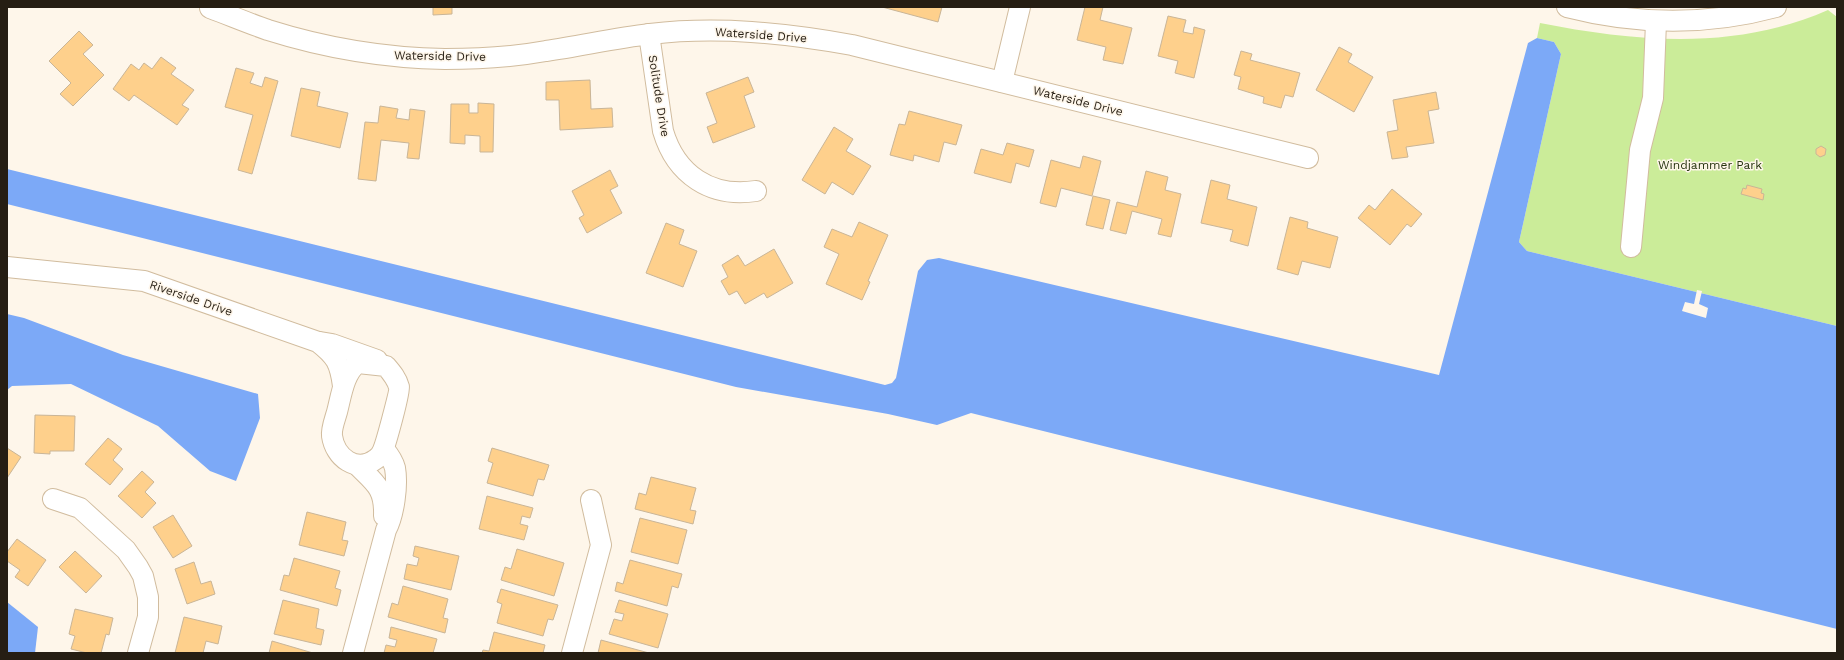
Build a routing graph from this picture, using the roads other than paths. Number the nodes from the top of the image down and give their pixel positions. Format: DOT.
graph roads {
  1 [pos="1020,7"];
  2 [pos="1567,7"];
  3 [pos="1776,7"];
  4 [pos="210,8"];
  5 [pos="1656,22"];
  6 [pos="650,34"];
  7 [pos="1002,82"];
  8 [pos="1308,158"];
  9 [pos="756,191"];
  10 [pos="1631,247"];
  11 [pos="7,267"];
  12 [pos="318,342"];
  13 [pos="386,366"];
  14 [pos="343,386"];
  15 [pos="384,449"];
  16 [pos="357,464"];
  17 [pos="54,499"];
  18 [pos="591,500"];
  19 [pos="386,530"];
  20 [pos="138,653"];
  21 [pos="353,653"];
  22 [pos="572,653"];
  1 -- 7 [label="street"];
  2 -- 5 [label="street"];
  3 -- 5 [label="street"];
  4 -- 6 [label="street, Waterside Drive"];
  5 -- 10 [label="street"];
  6 -- 7 [label="street, Waterside Drive"];
  6 -- 9 [label="street, Solitude Drive"];
  7 -- 8 [label="street, Waterside Drive"];
  11 -- 12 [label="street, Riverside Drive"];
  12 -- 13 [label="street"];
  12 -- 14 [label="street, Riverside Drive"];
  13 -- 14 [label="street"];
  13 -- 15 [label="street"];
  14 -- 16 [label="street"];
  15 -- 16 [label="street"];
  15 -- 19 [label="street"];
  16 -- 19 [label="street"];
  17 -- 20 [label="street"];
  18 -- 22 [label="street"];
  19 -- 21 [label="street"];
}
